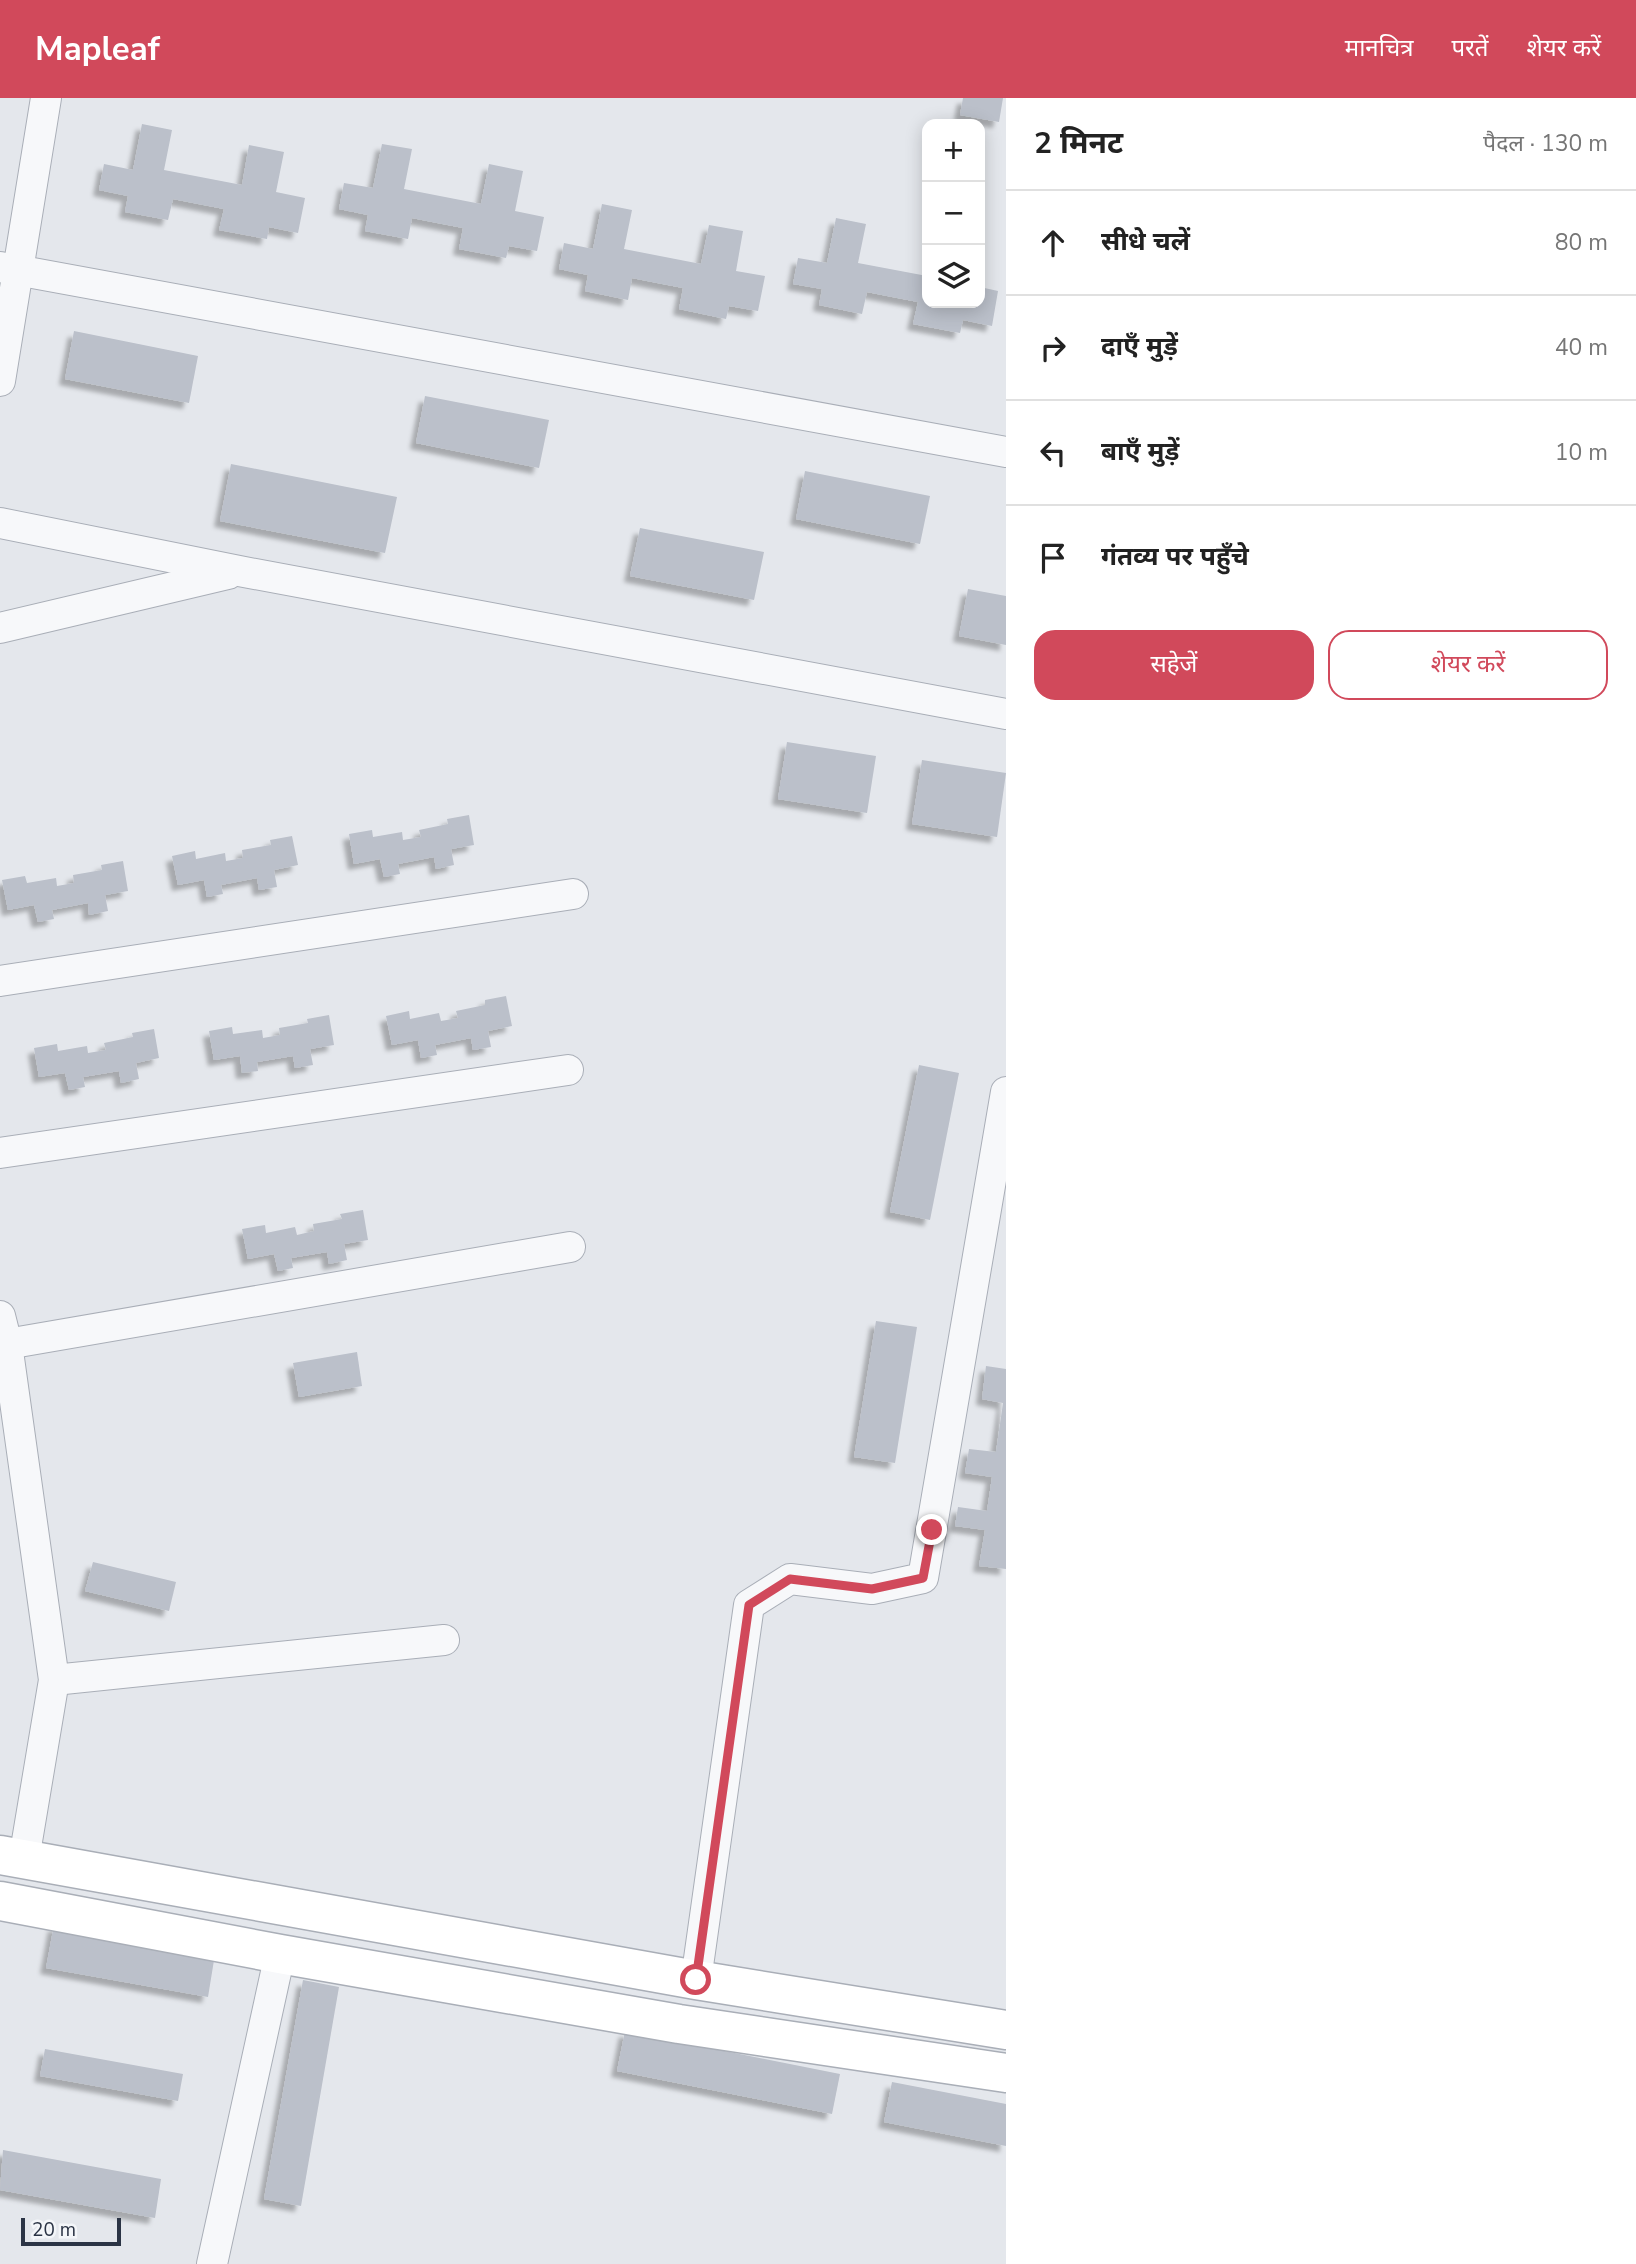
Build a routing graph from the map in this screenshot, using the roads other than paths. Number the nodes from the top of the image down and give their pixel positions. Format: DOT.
graph roads {
  1 [pos="46,98"];
  2 [pos="8,269"];
  3 [pos="0,380"];
  4 [pos="1006,452"];
  5 [pos="0,523"];
  6 [pos="239,571"];
  7 [pos="0,628"];
  8 [pos="1006,714"];
  9 [pos="573,894"];
  10 [pos="0,981"];
  11 [pos="568,1070"];
  12 [pos="1006,1092"];
  13 [pos="0,1153"];
  14 [pos="570,1247"];
  15 [pos="0,1316"];
  16 [pos="8,1344"];
  17 [pos="444,1640"];
  18 [pos="54,1679"];
  19 [pos="12,1857"];
  20 [pos="0,1903"];
  21 [pos="280,1954"];
  22 [pos="696,1980"];
  23 [pos="1006,2030"];
  24 [pos="1006,2073"];
  25 [pos="212,2264"];
  1 -- 2 [label="street"];
  2 -- 3 [label="street"];
  2 -- 4 [label="street"];
  5 -- 6 [label="street"];
  6 -- 7 [label="street"];
  6 -- 8 [label="street"];
  9 -- 10 [label="street"];
  11 -- 13 [label="street"];
  12 -- 22 [label="street"];
  14 -- 16 [label="street"];
  15 -- 16 [label="street"];
  16 -- 18 [label="street"];
  17 -- 18 [label="street"];
  18 -- 19 [label="street"];
  19 -- 22 [label="street"];
  20 -- 21 [label="street"];
  21 -- 24 [label="street"];
  21 -- 25 [label="street"];
  22 -- 23 [label="street"];
}
